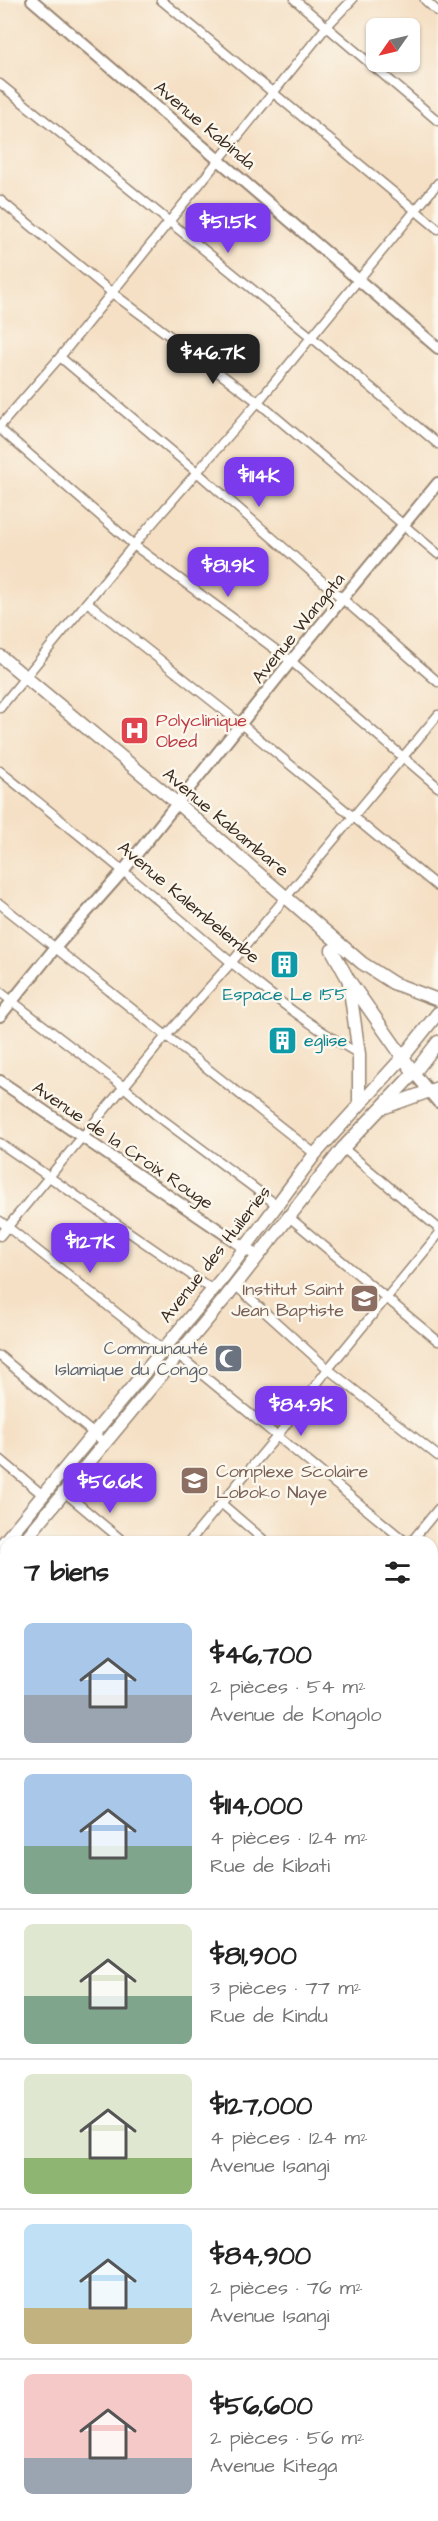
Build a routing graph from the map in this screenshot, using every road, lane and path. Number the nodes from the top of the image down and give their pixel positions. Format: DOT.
graph roads {
  1 [pos="32,0"];
  2 [pos="161,0"];
  3 [pos="295,0"];
  4 [pos="352,0"];
  5 [pos="425,0"];
  6 [pos="438,12"];
  7 [pos="327,27"];
  8 [pos="0,84"];
  9 [pos="274,93"];
  10 [pos="438,121"];
  11 [pos="221,160"];
  12 [pos="438,183"];
  13 [pos="0,200"];
  14 [pos="415,210"];
  15 [pos="167,222"];
  16 [pos="438,229"];
  17 [pos="359,280"];
  18 [pos="111,292"];
  19 [pos="310,336"];
  20 [pos="438,348"];
  21 [pos="60,357"];
  22 [pos="258,402"];
  23 [pos="0,428"];
  24 [pos="438,444"];
  25 [pos="198,473"];
  26 [pos="438,483"];
  27 [pos="403,526"];
  28 [pos="134,544"];
  29 [pos="438,554"];
  30 [pos="344,598"];
  31 [pos="87,602"];
  32 [pos="0,656"];
  33 [pos="291,661"];
  34 [pos="24,677"];
  35 [pos="438,682"];
  36 [pos="0,708"];
  37 [pos="438,715"];
  38 [pos="241,724"];
  39 [pos="403,755"];
  40 [pos="0,771"];
  41 [pos="438,787"];
  42 [pos="178,804"];
  43 [pos="353,816"];
  44 [pos="123,871"];
  45 [pos="438,887"];
  46 [pos="286,896"];
  47 [pos="0,904"];
  48 [pos="317,924"];
  49 [pos="56,948"];
  50 [pos="332,950"];
  51 [pos="231,963"];
  52 [pos="348,979"];
  53 [pos="0,992"];
  54 [pos="438,1000"];
  55 [pos="12,1001"];
  56 [pos="438,1013"];
  57 [pos="0,1016"];
  58 [pos="166,1036"];
  59 [pos="438,1042"];
  60 [pos="359,1054"];
  61 [pos="403,1057"];
  62 [pos="414,1073"];
  63 [pos="0,1081"];
  64 [pos="124,1087"];
  65 [pos="434,1090"];
  66 [pos="438,1102"];
  67 [pos="359,1104"];
  68 [pos="381,1109"];
  69 [pos="82,1137"];
  70 [pos="0,1143"];
  71 [pos="343,1148"];
  72 [pos="315,1154"];
  73 [pos="50,1178"];
  74 [pos="277,1205"];
  75 [pos="289,1217"];
  76 [pos="0,1221"];
  77 [pos="8,1226"];
  78 [pos="438,1228"];
  79 [pos="438,1235"];
  80 [pos="0,1236"];
  81 [pos="246,1249"];
  82 [pos="257,1256"];
  83 [pos="235,1285"];
  84 [pos="213,1290"];
  85 [pos="387,1297"];
  86 [pos="438,1341"];
  87 [pos="164,1350"];
  88 [pos="177,1354"];
  89 [pos="0,1356"];
  90 [pos="328,1369"];
  91 [pos="94,1434"];
  92 [pos="278,1435"];
  93 [pos="105,1443"];
  94 [pos="438,1456"];
  95 [pos="0,1459"];
  96 [pos="64,1492"];
  97 [pos="44,1496"];
  98 [pos="222,1504"];
  99 [pos="438,1509"];
  100 [pos="9,1536"];
  101 [pos="28,1536"];
  102 [pos="117,1536"];
  103 [pos="194,1536"];
  104 [pos="259,1536"];
  105 [pos="399,1536"];
  106 [pos="416,1536"];
  1 -- 11 [label="street, Avenue Kabinda"];
  2 -- 9 [label="street"];
  3 -- 7 [label="street"];
  4 -- 7 [label="street"];
  5 -- 6 [label="street"];
  7 -- 9 [label="street"];
  7 -- 10 [label="street"];
  8 -- 15 [label="street"];
  9 -- 11 [label="street"];
  9 -- 14 [label="street"];
  11 -- 15 [label="street"];
  11 -- 17 [label="street, Avenue Kabinda"];
  12 -- 14 [label="street"];
  13 -- 18 [label="street"];
  14 -- 16 [label="street"];
  14 -- 17 [label="street"];
  15 -- 18 [label="street"];
  15 -- 19 [label="street"];
  17 -- 19 [label="street"];
  17 -- 20 [label="street, Avenue Kabinda"];
  18 -- 21 [label="street"];
  18 -- 22 [label="street"];
  19 -- 22 [label="street"];
  19 -- 24 [label="street"];
  21 -- 23 [label="street"];
  21 -- 25 [label="street"];
  22 -- 25 [label="street"];
  22 -- 27 [label="street"];
  23 -- 28 [label="street"];
  25 -- 28 [label="street"];
  25 -- 30 [label="street"];
  26 -- 27 [label="street, Avenue Wangata"];
  27 -- 29 [label="street"];
  27 -- 30 [label="street, Avenue Wangata"];
  28 -- 31 [label="street"];
  28 -- 33 [label="street"];
  30 -- 33 [label="street, Avenue Wangata"];
  30 -- 35 [label="street"];
  31 -- 34 [label="street"];
  31 -- 38 [label="street"];
  32 -- 34 [label="main road, Avenue Kabambare"];
  33 -- 38 [label="street, Avenue Wangata"];
  33 -- 39 [label="street"];
  34 -- 36 [label="street"];
  34 -- 42 [label="main road, Avenue Kabambare"];
  37 -- 39 [label="street"];
  38 -- 42 [label="street, Avenue Wangata"];
  38 -- 43 [label="street"];
  39 -- 41 [label="street"];
  39 -- 43 [label="street"];
  40 -- 44 [label="street, Avenue Kalembelembe"];
  42 -- 44 [label="street, Avenue Wangata"];
  42 -- 46 [label="main road, Avenue Kabambare"];
  43 -- 45 [label="street"];
  43 -- 46 [label="street"];
  44 -- 49 [label="street, Avenue Wangata"];
  44 -- 51 [label="street, Avenue Kalembelembe"];
  46 -- 48 [label="main road, Avenue Kabambare"];
  46 -- 51 [label="street"];
  47 -- 49 [label="street"];
  48 -- 50 [label="street"];
  48 -- 54 [label="main road, Avenue Kabambare"];
  49 -- 55 [label="street, Avenue Wangata"];
  49 -- 58 [label="street"];
  50 -- 52 [label="main road"];
  51 -- 58 [label="street"];
  51 -- 60 [label="street, Avenue Kalembelembe"];
  52 -- 60 [label="main road"];
  52 -- 61 [label="main road"];
  53 -- 55 [label="street"];
  55 -- 57 [label="street, Avenue Wangata"];
  55 -- 64 [label="street"];
  56 -- 61 [label="main road, Avenue des Huileries"];
  58 -- 64 [label="street"];
  58 -- 72 [label="street"];
  59 -- 62 [label="main road, Avenue des Huileries"];
  60 -- 67 [label="main road"];
  61 -- 62 [label="main road"];
  61 -- 67 [label="main road, Avenue des Huileries"];
  62 -- 65 [label="street"];
  62 -- 68 [label="main road, Avenue des Huileries"];
  63 -- 69 [label="street, Avenue de la Croix Rouge"];
  64 -- 69 [label="street"];
  64 -- 74 [label="street"];
  65 -- 66 [label="street"];
  65 -- 68 [label="main road"];
  67 -- 72 [label="main road, Avenue des Huileries"];
  68 -- 71 [label="main road, Avenue des Huileries"];
  69 -- 73 [label="street"];
  69 -- 81 [label="street, Avenue de la Croix Rouge"];
  70 -- 73 [label="street"];
  71 -- 75 [label="main road, Avenue des Huileries"];
  71 -- 78 [label="street"];
  72 -- 74 [label="main road, Avenue des Huileries"];
  73 -- 77 [label="street"];
  73 -- 84 [label="street"];
  74 -- 81 [label="main road, Avenue des Huileries"];
  75 -- 82 [label="main road, Avenue des Huileries"];
  75 -- 85 [label="street"];
  76 -- 77 [label="street"];
  77 -- 80 [label="street"];
  77 -- 87 [label="street"];
  79 -- 85 [label="street"];
  81 -- 82 [label="street, Avenue de la Croix Rouge"];
  81 -- 84 [label="main road, Avenue des Huileries"];
  82 -- 83 [label="main road, Avenue des Huileries"];
  83 -- 88 [label="main road, Avenue des Huileries"];
  83 -- 90 [label="street"];
  84 -- 87 [label="main road, Avenue des Huileries"];
  85 -- 86 [label="street"];
  85 -- 90 [label="street"];
  87 -- 91 [label="main road, Avenue des Huileries"];
  88 -- 92 [label="street"];
  88 -- 93 [label="main road, Avenue des Huileries"];
  89 -- 91 [label="street"];
  90 -- 92 [label="street"];
  90 -- 94 [label="street"];
  91 -- 93 [label="street"];
  91 -- 97 [label="main road, Avenue des Huileries"];
  92 -- 98 [label="street"];
  92 -- 105 [label="street"];
  93 -- 96 [label="main road, Avenue des Huileries"];
  95 -- 97 [label="street"];
  96 -- 101 [label="main road, Avenue des Huileries"];
  96 -- 102 [label="street"];
  97 -- 100 [label="main road, Avenue des Huileries"];
  98 -- 103 [label="street"];
  98 -- 104 [label="street"];
  99 -- 106 [label="street"];
}
